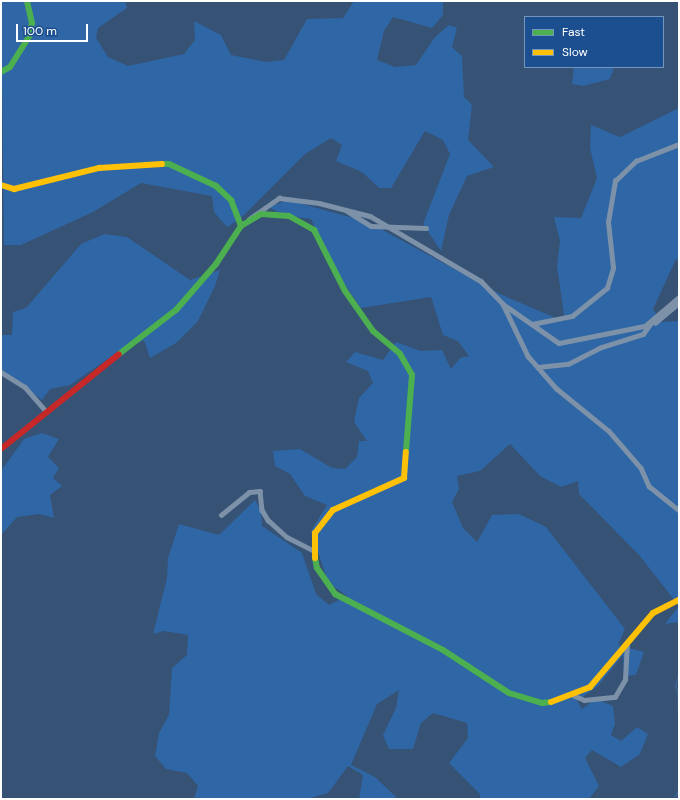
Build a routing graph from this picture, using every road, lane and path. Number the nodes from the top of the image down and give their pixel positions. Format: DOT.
graph roads {
  1 [pos="27,1"];
  2 [pos="1,72"];
  3 [pos="679,144"];
  4 [pos="1,185"];
  5 [pos="346,210"];
  6 [pos="241,226"];
  7 [pos="390,227"];
  8 [pos="426,228"];
  9 [pos="679,297"];
  10 [pos="679,303"];
  11 [pos="503,304"];
  12 [pos="653,320"];
  13 [pos="532,324"];
  14 [pos="652,326"];
  15 [pos="538,367"];
  16 [pos="1,372"];
  17 [pos="45,410"];
  18 [pos="1,450"];
  19 [pos="679,510"];
  20 [pos="221,515"];
  21 [pos="313,550"];
  22 [pos="679,600"];
  23 [pos="626,643"];
  24 [pos="573,696"];
  1 -- 2 [label="street"];
  3 -- 13 [label="street"];
  4 -- 6 [label="street"];
  5 -- 6 [label="street"];
  5 -- 7 [label="street"];
  5 -- 7 [label="street"];
  6 -- 17 [label="street"];
  6 -- 21 [label="street"];
  7 -- 8 [label="street"];
  7 -- 11 [label="street"];
  9 -- 12 [label="street"];
  10 -- 14 [label="street"];
  11 -- 13 [label="street"];
  11 -- 15 [label="street"];
  12 -- 13 [label="street"];
  12 -- 14 [label="street"];
  14 -- 15 [label="street"];
  15 -- 19 [label="street"];
  16 -- 17 [label="street"];
  17 -- 18 [label="street"];
  20 -- 21 [label="street"];
  21 -- 24 [label="street"];
  22 -- 23 [label="street"];
  23 -- 24 [label="street"];
  23 -- 24 [label="street"];
}
